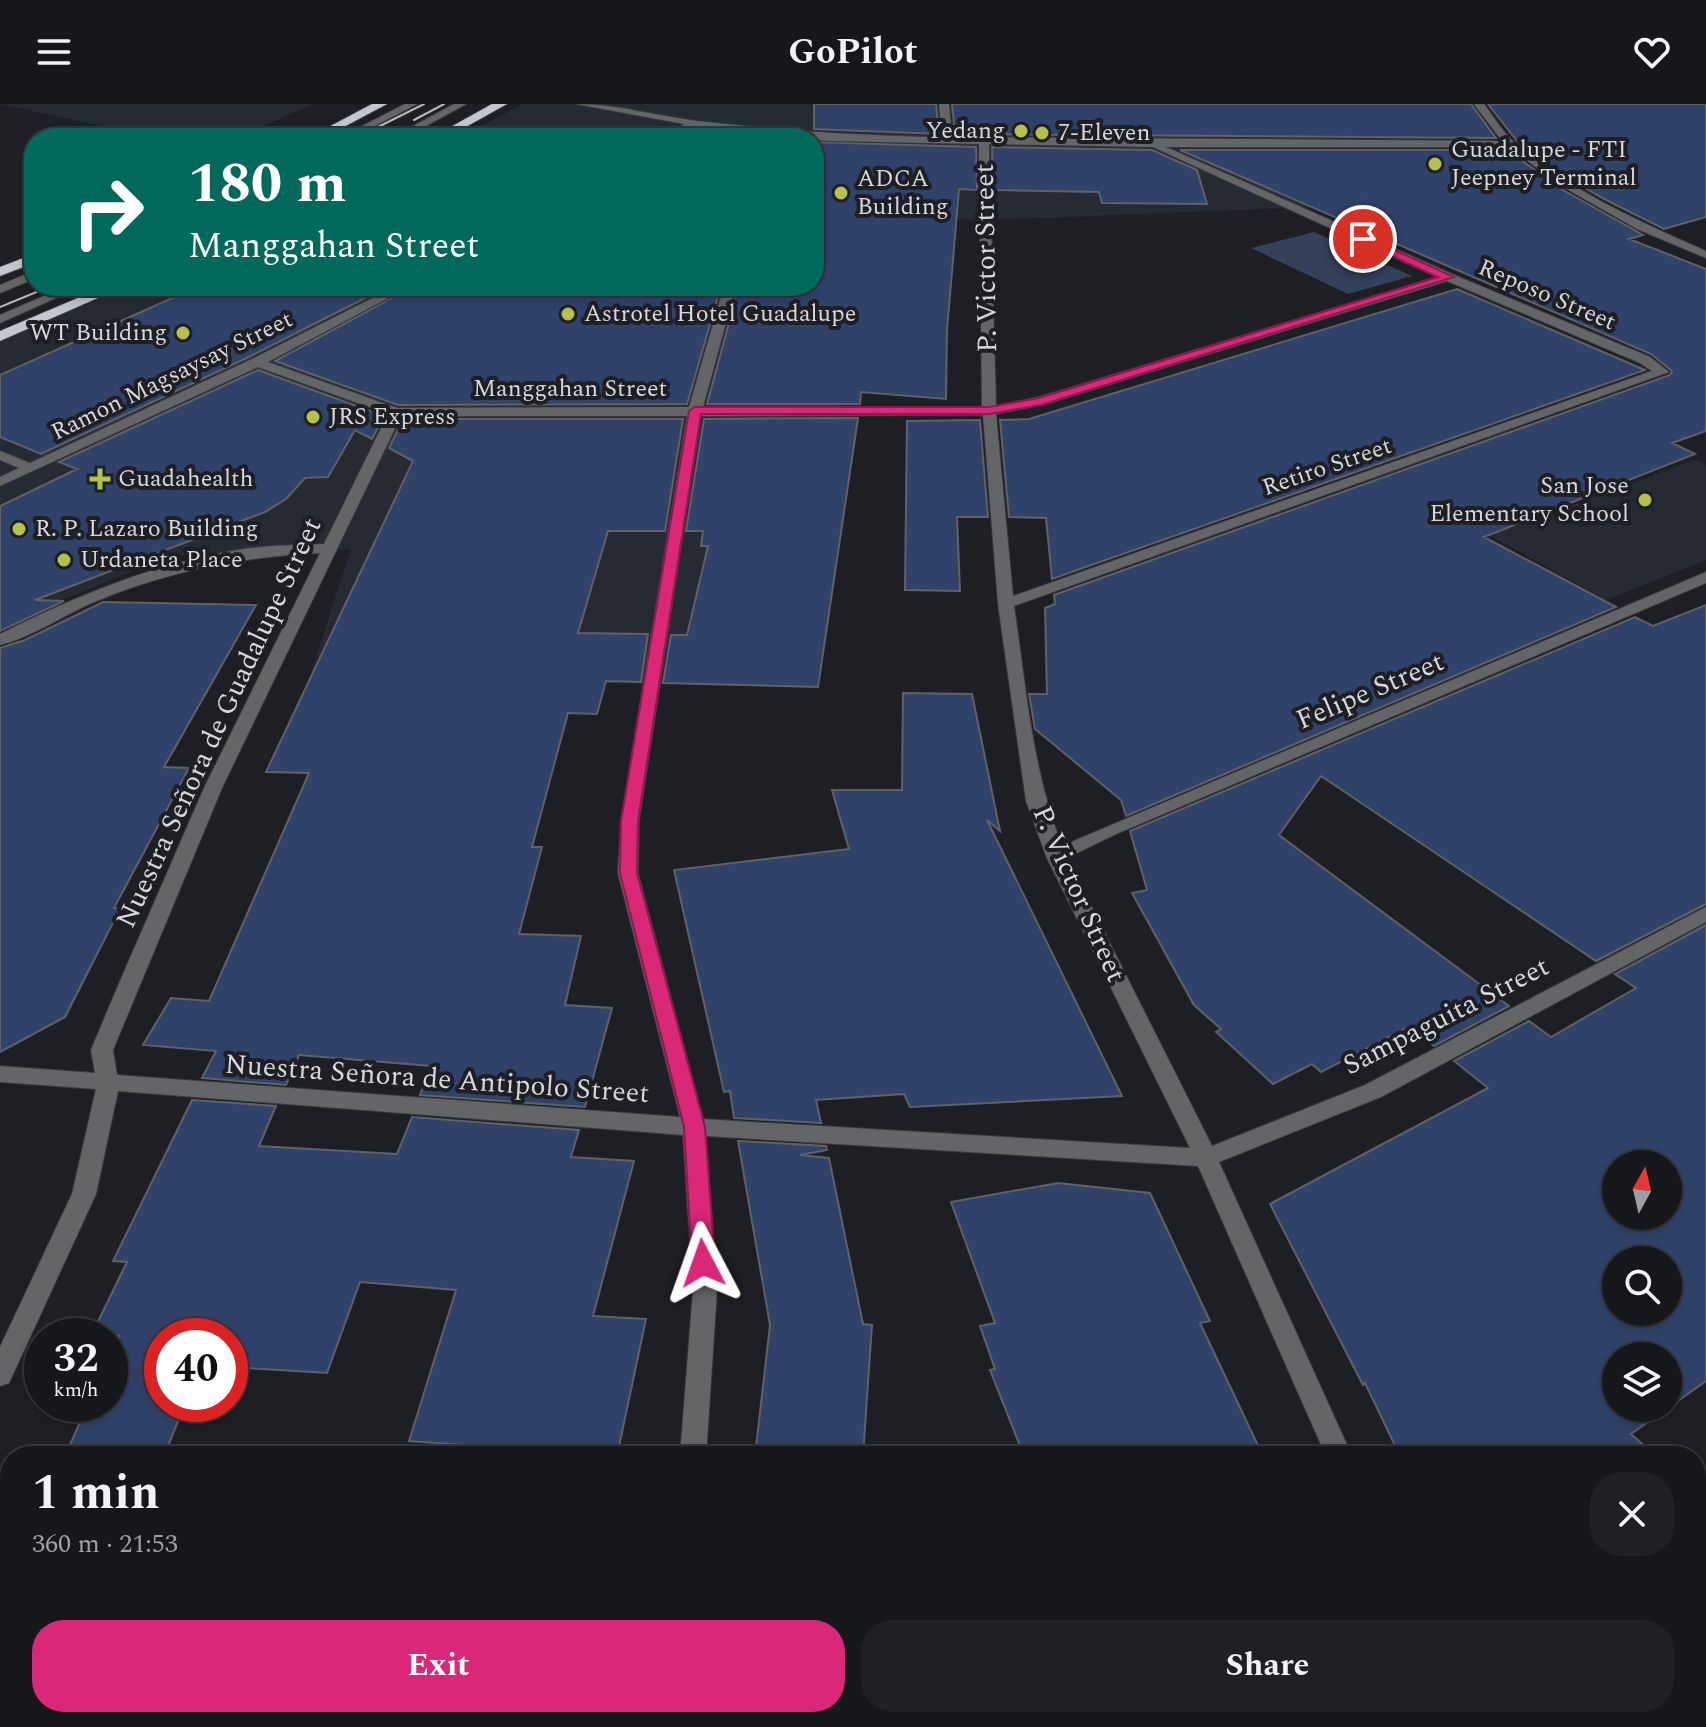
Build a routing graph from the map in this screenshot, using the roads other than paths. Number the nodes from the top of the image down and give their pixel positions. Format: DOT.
graph roads {
  1 [pos="381,104"];
  2 [pos="412,104"];
  3 [pos="461,104"];
  4 [pos="501,104"];
  5 [pos="581,104"];
  6 [pos="944,104"];
  7 [pos="1479,104"];
  8 [pos="693,123"];
  9 [pos="334,128"];
  10 [pos="364,128"];
  11 [pos="415,128"];
  12 [pos="456,128"];
  13 [pos="685,128"];
  14 [pos="733,128"];
  15 [pos="824,136"];
  16 [pos="947,142"];
  17 [pos="984,142"];
  18 [pos="1151,144"];
  19 [pos="1510,144"];
  20 [pos="1706,255"];
  21 [pos="24,262"];
  22 [pos="0,272"];
  23 [pos="1448,277"];
  24 [pos="24,279"];
  25 [pos="0,289"];
  26 [pos="54,296"];
  27 [pos="94,296"];
  28 [pos="386,296"];
  29 [pos="727,296"];
  30 [pos="0,319"];
  31 [pos="0,336"];
  32 [pos="257,362"];
  33 [pos="1662,372"];
  34 [pos="695,411"];
  35 [pos="989,411"];
  36 [pos="396,412"];
  37 [pos="0,455"];
  38 [pos="31,468"];
  39 [pos="0,482"];
  40 [pos="331,548"];
  41 [pos="1706,577"];
  42 [pos="1006,604"];
  43 [pos="0,640"];
  44 [pos="1056,856"];
  45 [pos="1706,914"];
  46 [pos="0,1074"];
  47 [pos="108,1085"];
  48 [pos="694,1127"];
  49 [pos="1206,1158"];
  50 [pos="0,1375"];
  51 [pos="694,1446"];
  52 [pos="1335,1446"];
  1 -- 9 [label="highway"];
  2 -- 10 [label="street"];
  3 -- 11 [label="street"];
  4 -- 12 [label="highway"];
  5 -- 8 [label="street"];
  6 -- 16 [label="street, P. Victor Street"];
  7 -- 19 [label="street"];
  8 -- 13 [label="street"];
  8 -- 14 [label="street"];
  15 -- 16 [label="street"];
  16 -- 17 [label="street"];
  17 -- 18 [label="street"];
  17 -- 35 [label="street, P. Victor Street"];
  18 -- 19 [label="street"];
  18 -- 23 [label="street, Reposo Street"];
  19 -- 20 [label="street"];
  21 -- 22 [label="highway"];
  23 -- 33 [label="street, Reposo Street"];
  23 -- 35 [label="street, Manggahan Street"];
  24 -- 25 [label="street"];
  26 -- 30 [label="street"];
  27 -- 31 [label="highway"];
  28 -- 32 [label="street, Ramon Magsaysay Street"];
  29 -- 34 [label="street"];
  32 -- 36 [label="street, Manggahan Street"];
  32 -- 38 [label="street, Ramon Magsaysay Street"];
  33 -- 42 [label="street, Retiro Street"];
  34 -- 35 [label="street, Manggahan Street"];
  34 -- 36 [label="street, Manggahan Street"];
  34 -- 48 [label="street"];
  35 -- 42 [label="street, P. Victor Street"];
  36 -- 40 [label="street, Nuestra Señora de Guadalupe Street"];
  37 -- 38 [label="street"];
  38 -- 39 [label="street, Ramon Magsaysay Street"];
  40 -- 43 [label="street"];
  40 -- 47 [label="street, Nuestra Señora de Guadalupe Street"];
  41 -- 44 [label="street, Felipe Street"];
  42 -- 44 [label="street, P. Victor Street"];
  44 -- 49 [label="street, P. Victor Street"];
  45 -- 49 [label="street, Sampaguita Street"];
  46 -- 47 [label="street, Nuestra Señora de Antipolo Street"];
  47 -- 48 [label="street, Nuestra Señora de Antipolo Street"];
  47 -- 50 [label="street, Nuestra Señora de Guadalupe Street"];
  48 -- 49 [label="street, Nuestra Señora de Antipolo Street"];
  48 -- 51 [label="street"];
  49 -- 52 [label="street, P. Victor Street"];
}
